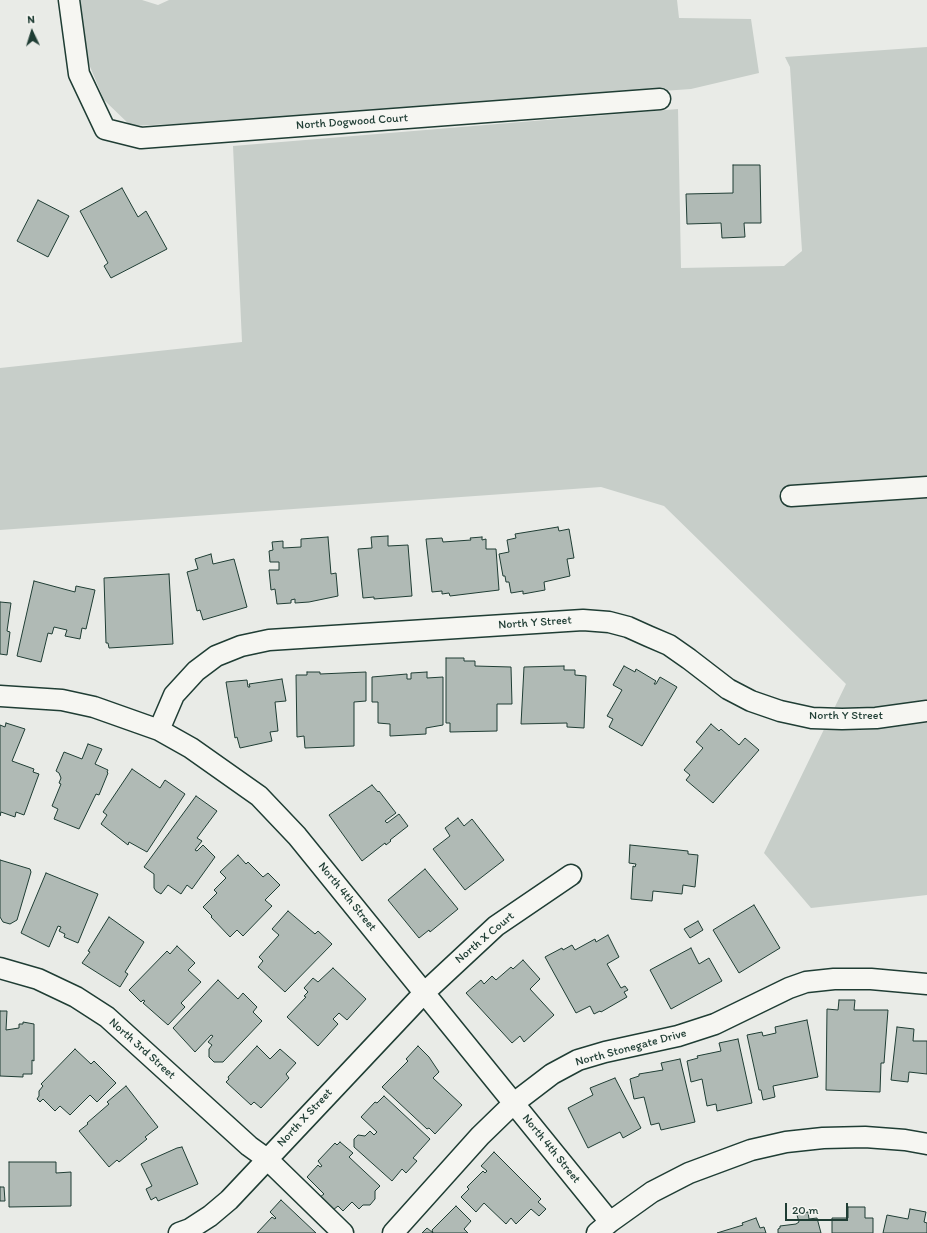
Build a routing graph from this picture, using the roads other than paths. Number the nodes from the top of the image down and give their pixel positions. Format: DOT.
graph roads {
  1 [pos="69,0"];
  2 [pos="660,99"];
  3 [pos="927,487"];
  4 [pos="791,496"];
  5 [pos="0,696"];
  6 [pos="927,711"];
  7 [pos="159,730"];
  8 [pos="570,875"];
  9 [pos="0,968"];
  10 [pos="927,984"];
  11 [pos="424,993"];
  12 [pos="514,1104"];
  13 [pos="927,1144"];
  14 [pos="267,1159"];
  15 [pos="604,1227"];
  16 [pos="179,1233"];
  17 [pos="343,1233"];
  18 [pos="393,1233"];
  1 -- 2 [label="street, North Dogwood Court"];
  3 -- 4 [label="street"];
  5 -- 7 [label="street, North 4th Street"];
  6 -- 7 [label="street, North Y Street"];
  7 -- 11 [label="street, North 4th Street"];
  8 -- 11 [label="street, North X Court"];
  9 -- 14 [label="street, North 3rd Street"];
  10 -- 12 [label="street, North Stonegate Drive"];
  11 -- 12 [label="street, North 4th Street"];
  11 -- 14 [label="street, North X Street"];
  12 -- 15 [label="street, North 4th Street"];
  12 -- 18 [label="street, North Stonegate Drive"];
  13 -- 15 [label="street"];
  14 -- 16 [label="street, North X Street"];
  14 -- 17 [label="street, North 3rd Street"];
}
